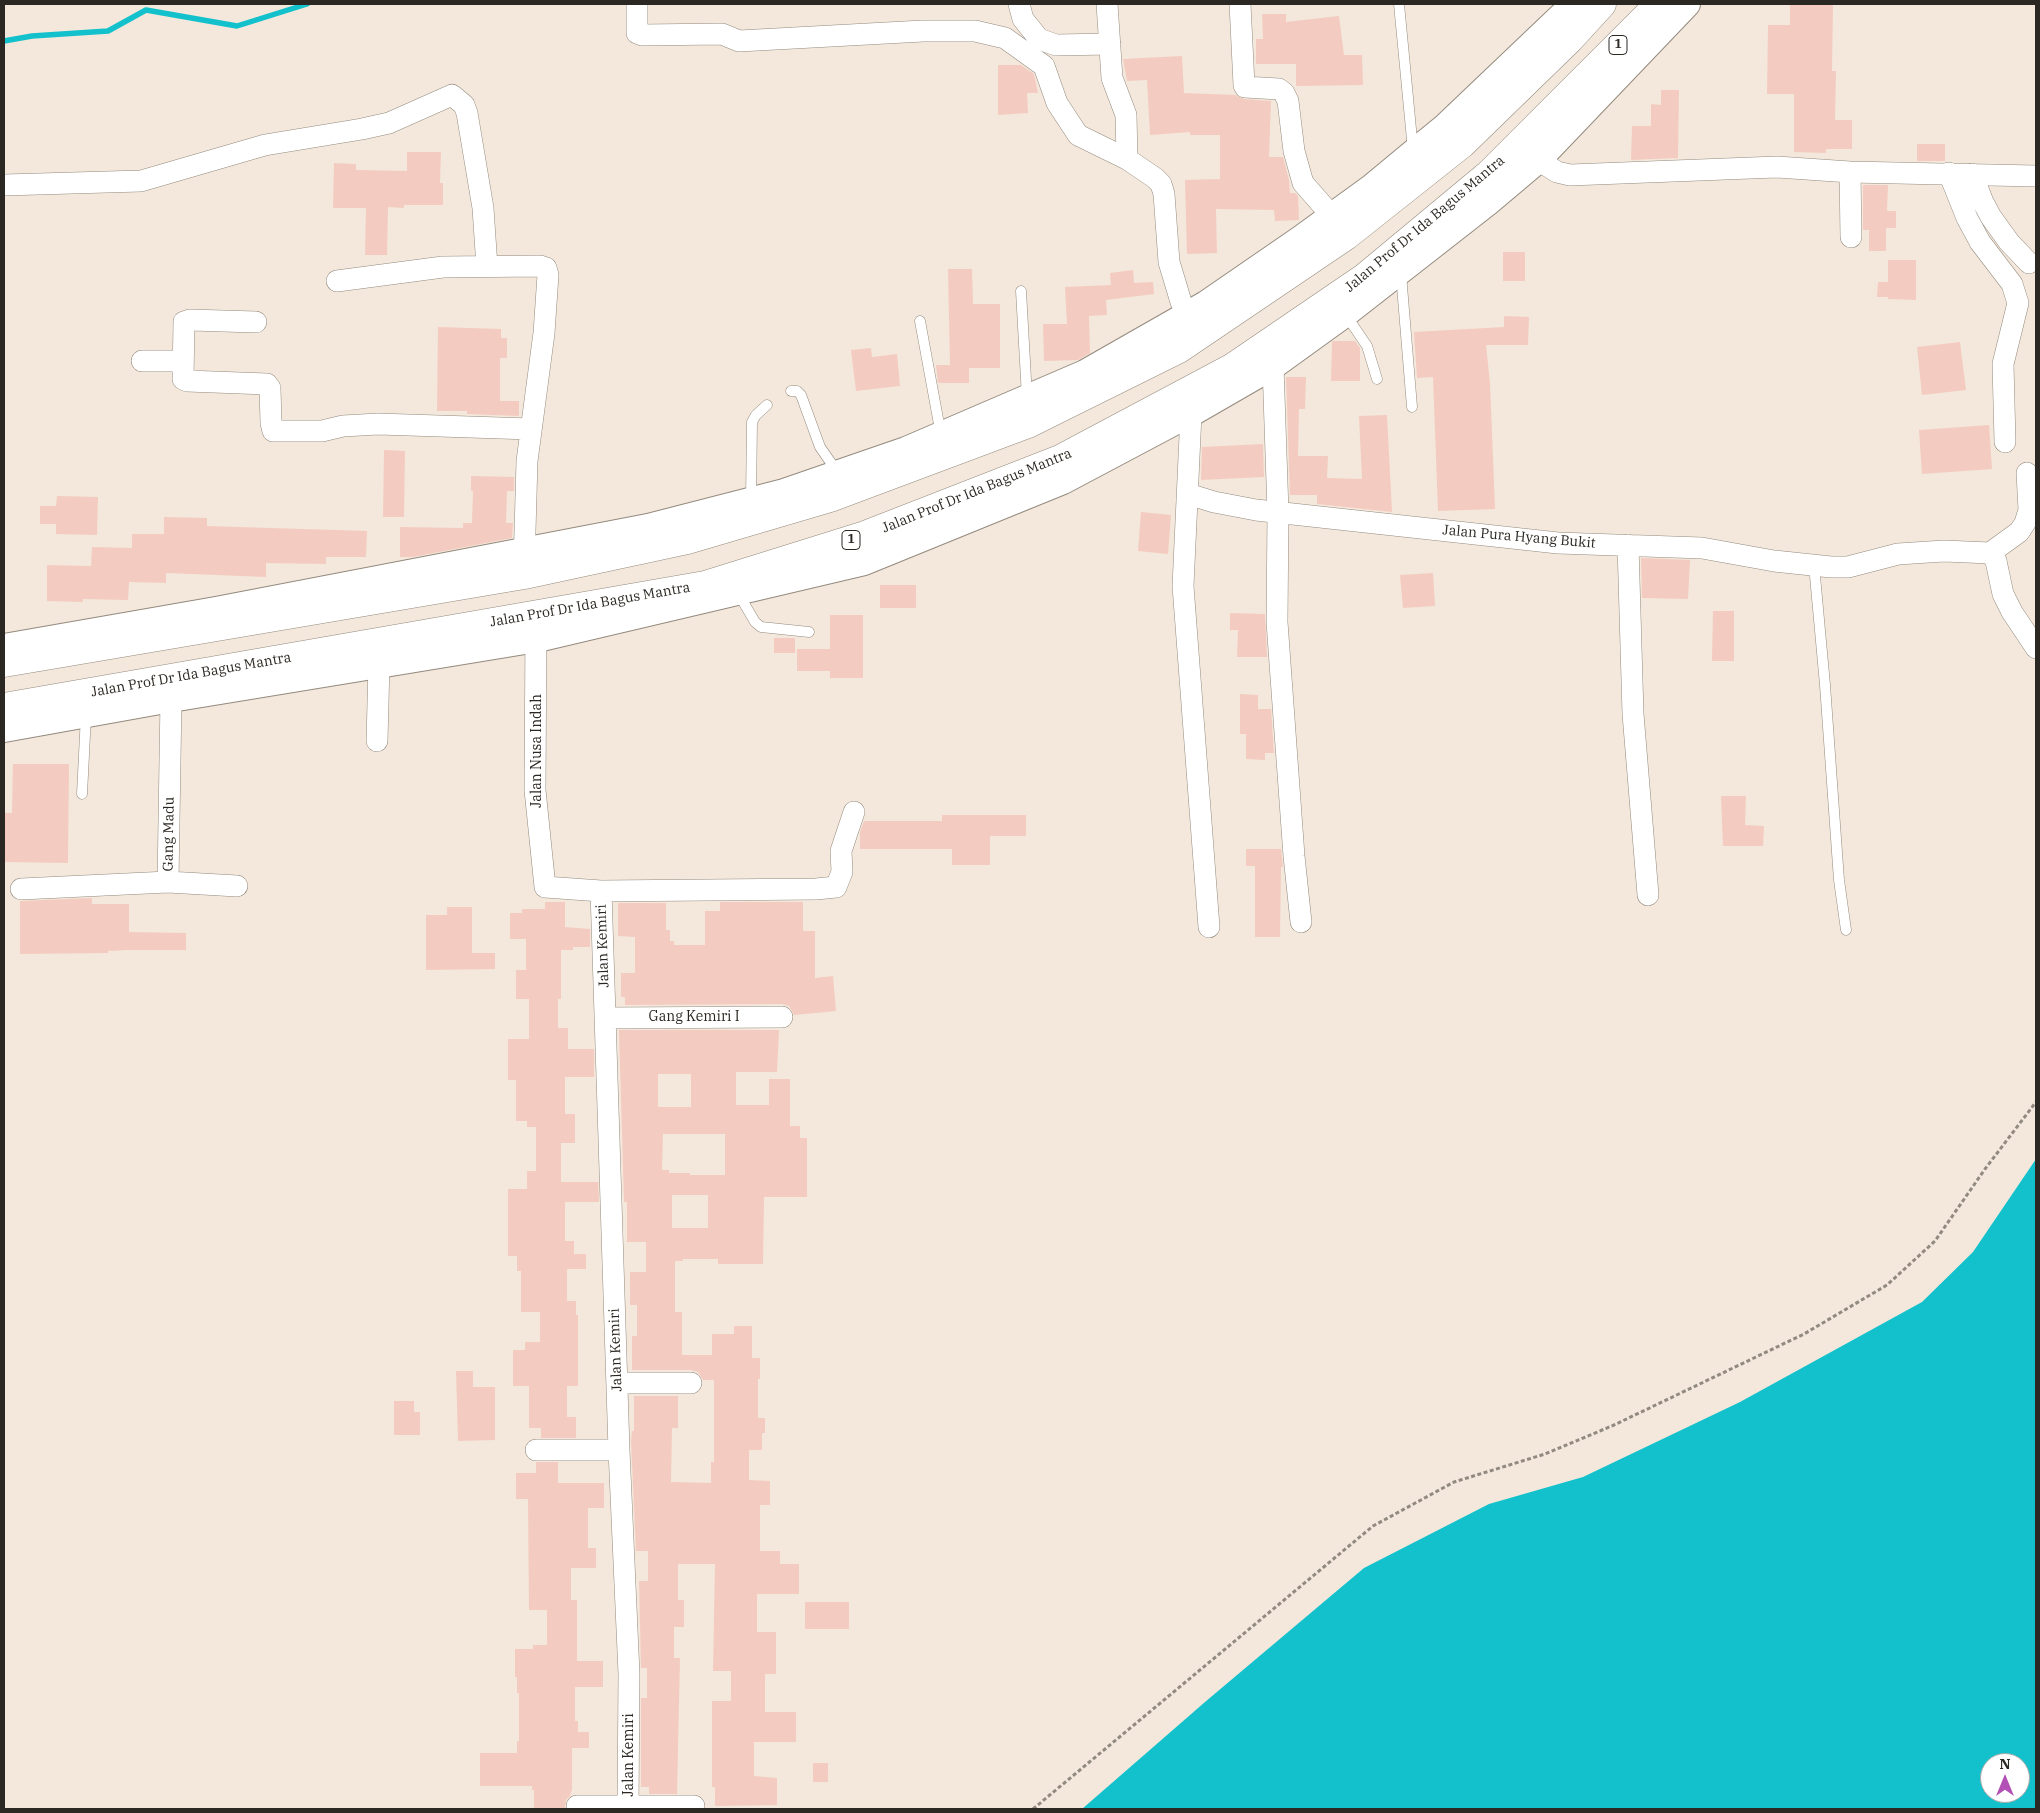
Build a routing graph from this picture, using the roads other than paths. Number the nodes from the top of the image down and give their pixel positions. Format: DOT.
graph roads {
  1 [pos="638,4"];
  2 [pos="1019,4"];
  3 [pos="1107,4"];
  4 [pos="1240,4"];
  5 [pos="1399,4"];
  6 [pos="1574,4"];
  7 [pos="1602,4"];
  8 [pos="1659,4"];
  9 [pos="1688,4"];
  10 [pos="1110,44"];
  11 [pos="1547,62"];
  12 [pos="1576,86"];
  13 [pos="1413,153"];
  14 [pos="1127,158"];
  15 [pos="1538,160"];
  16 [pos="1850,172"];
  17 [pos="1948,173"];
  18 [pos="1972,174"];
  19 [pos="2036,176"];
  20 [pos="4,185"];
  21 [pos="1332,216"];
  22 [pos="1851,237"];
  23 [pos="2029,263"];
  24 [pos="487,267"];
  25 [pos="1400,270"];
  26 [pos="337,281"];
  27 [pos="1021,291"];
  28 [pos="1345,314"];
  29 [pos="920,321"];
  30 [pos="256,322"];
  31 [pos="1193,325"];
  32 [pos="142,361"];
  33 [pos="182,361"];
  34 [pos="1274,366"];
  35 [pos="1377,379"];
  36 [pos="791,392"];
  37 [pos="1027,398"];
  38 [pos="767,405"];
  39 [pos="1412,407"];
  40 [pos="1191,414"];
  41 [pos="531,429"];
  42 [pos="940,435"];
  43 [pos="2005,442"];
  44 [pos="2027,472"];
  45 [pos="838,474"];
  46 [pos="1188,494"];
  47 [pos="750,511"];
  48 [pos="1278,512"];
  49 [pos="1628,545"];
  50 [pos="1990,553"];
  51 [pos="524,564"];
  52 [pos="1814,566"];
  53 [pos="737,592"];
  54 [pos="536,626"];
  55 [pos="810,632"];
  56 [pos="4,647"];
  57 [pos="2036,648"];
  58 [pos="4,663"];
  59 [pos="379,664"];
  60 [pos="171,699"];
  61 [pos="4,707"];
  62 [pos="86,714"];
  63 [pos="4,729"];
  64 [pos="377,741"];
  65 [pos="82,794"];
  66 [pos="854,812"];
  67 [pos="168,882"];
  68 [pos="237,886"];
  69 [pos="21,889"];
  70 [pos="601,891"];
  71 [pos="1648,894"];
  72 [pos="1300,922"];
  73 [pos="1209,927"];
  74 [pos="1846,930"];
  75 [pos="782,1017"];
  76 [pos="605,1018"];
  77 [pos="617,1382"];
  78 [pos="691,1382"];
  79 [pos="536,1450"];
  80 [pos="619,1450"];
  81 [pos="577,1806"];
  82 [pos="694,1806"];
  83 [pos="628,1807"];
  1 -- 14 [label="street"];
  2 -- 10 [label="street"];
  3 -- 10 [label="street"];
  4 -- 21 [label="street"];
  5 -- 13 [label="lane"];
  6 -- 13 [label="street"];
  7 -- 11 [label="highway"];
  8 -- 12 [label="highway, 1"];
  9 -- 15 [label="street"];
  10 -- 14 [label="street"];
  11 -- 12 [label="highway"];
  11 -- 31 [label="highway"];
  12 -- 54 [label="highway, Jalan Prof Dr Ida Bagus Mantra / 1"];
  13 -- 21 [label="street"];
  14 -- 31 [label="street"];
  15 -- 16 [label="street"];
  15 -- 25 [label="street"];
  16 -- 17 [label="street"];
  16 -- 22 [label="street"];
  17 -- 18 [label="street"];
  17 -- 43 [label="street"];
  18 -- 19 [label="street"];
  18 -- 23 [label="street"];
  20 -- 24 [label="street"];
  21 -- 31 [label="street"];
  24 -- 26 [label="street"];
  24 -- 41 [label="street"];
  25 -- 28 [label="street"];
  25 -- 39 [label="lane"];
  27 -- 37 [label="lane"];
  28 -- 34 [label="street"];
  28 -- 35 [label="lane"];
  29 -- 42 [label="lane"];
  30 -- 33 [label="street"];
  31 -- 37 [label="street"];
  31 -- 47 [label="highway"];
  32 -- 33 [label="street"];
  33 -- 41 [label="street"];
  34 -- 40 [label="street"];
  34 -- 48 [label="street"];
  36 -- 45 [label="lane"];
  37 -- 42 [label="street"];
  38 -- 47 [label="lane"];
  40 -- 46 [label="street"];
  40 -- 53 [label="street"];
  41 -- 51 [label="street"];
  42 -- 45 [label="street"];
  44 -- 50 [label="street"];
  45 -- 47 [label="street"];
  46 -- 48 [label="street, Jalan Pura Hyang Bukit"];
  46 -- 73 [label="street"];
  47 -- 51 [label="highway"];
  48 -- 49 [label="street, Jalan Pura Hyang Bukit"];
  48 -- 72 [label="street"];
  49 -- 52 [label="street, Jalan Pura Hyang Bukit"];
  49 -- 71 [label="street"];
  50 -- 52 [label="street, Jalan Pura Hyang Bukit"];
  50 -- 57 [label="street"];
  51 -- 56 [label="street"];
  51 -- 58 [label="highway"];
  52 -- 74 [label="lane"];
  53 -- 54 [label="street"];
  53 -- 55 [label="lane"];
  54 -- 59 [label="street"];
  54 -- 61 [label="highway, Jalan Prof Dr Ida Bagus Mantra / 1"];
  54 -- 70 [label="street, Jalan Nusa Indah"];
  59 -- 60 [label="street"];
  59 -- 64 [label="street"];
  60 -- 62 [label="street"];
  60 -- 67 [label="street, Gang Madu"];
  62 -- 63 [label="street"];
  62 -- 65 [label="lane"];
  66 -- 70 [label="street"];
  67 -- 68 [label="street"];
  67 -- 69 [label="street, Gang Madu"];
  70 -- 76 [label="street, Jalan Kemiri"];
  75 -- 76 [label="street, Gang Kemiri I"];
  76 -- 77 [label="street, Jalan Kemiri"];
  77 -- 78 [label="street"];
  77 -- 80 [label="street, Jalan Kemiri"];
  79 -- 80 [label="street"];
  80 -- 83 [label="street, Jalan Kemiri"];
  81 -- 83 [label="street"];
  82 -- 83 [label="street"];
}
